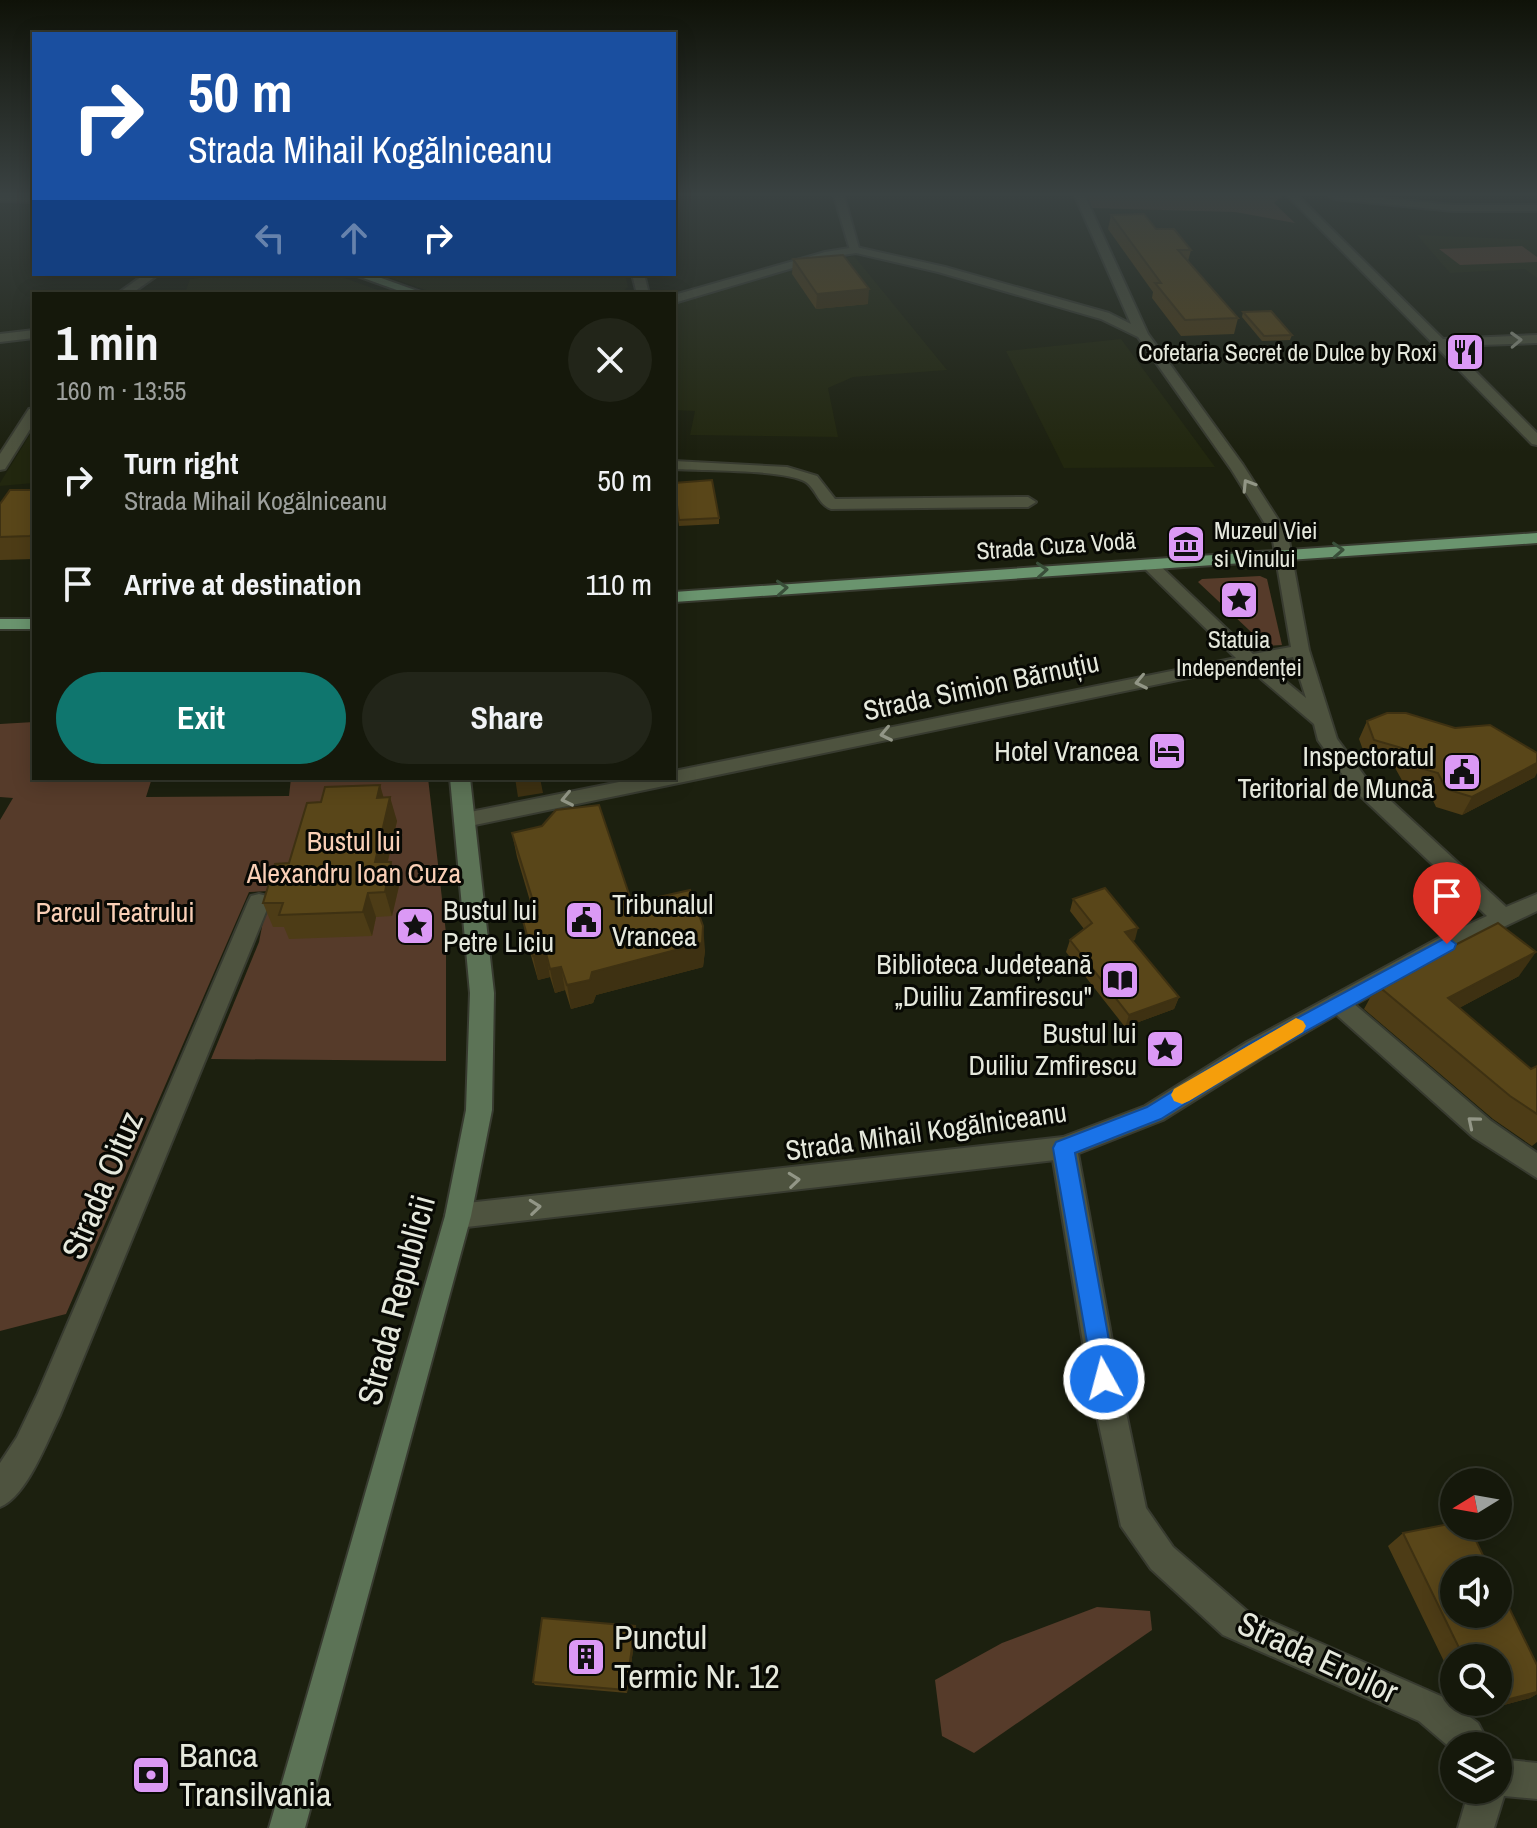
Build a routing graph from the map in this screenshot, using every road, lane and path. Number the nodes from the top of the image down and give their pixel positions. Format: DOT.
graph roads {
  1 [pos="381,281"];
  2 [pos="735,281"];
  3 [pos="986,281"];
  4 [pos="1118,281"];
  5 [pos="1378,281"];
  6 [pos="414,292"];
  7 [pos="676,298"];
  8 [pos="32,334"];
  9 [pos="1142,334"];
  10 [pos="0,338"];
  11 [pos="1537,339"];
  12 [pos="1439,343"];
  13 [pos="32,415"];
  14 [pos="1537,441"];
  15 [pos="1,464"];
  16 [pos="676,465"];
  17 [pos="1028,502"];
  18 [pos="1537,538"];
  19 [pos="1285,554"];
  20 [pos="1148,563"];
  21 [pos="676,597"];
  22 [pos="0,624"];
  23 [pos="32,624"];
  24 [pos="1300,650"];
  25 [pos="1249,660"];
  26 [pos="1320,720"];
  27 [pos="676,777"];
  28 [pos="460,780"];
  29 [pos="662,780"];
  30 [pos="465,820"];
  31 [pos="259,902"];
  32 [pos="1537,902"];
  33 [pos="1503,918"];
  34 [pos="1338,1003"];
  35 [pos="1064,1148"];
  36 [pos="1537,1167"];
  37 [pos="458,1216"];
  38 [pos="0,1491"];
  39 [pos="1460,1732"];
  40 [pos="1512,1778"];
  41 [pos="1537,1781"];
  42 [pos="1483,1804"];
  43 [pos="287,1828"];
  44 [pos="1476,1828"];
  1 -- 6 [label="main road"];
  2 -- 7 [label="street"];
  3 -- 9 [label="street"];
  4 -- 9 [label="street"];
  5 -- 12 [label="street"];
  8 -- 10 [label="street"];
  19 -- 9 [label="street, one-way"];
  12 -- 11 [label="street, one-way"];
  12 -- 14 [label="street"];
  13 -- 15 [label="street"];
  16 -- 17 [label="street"];
  19 -- 18 [label="main road, Strada Cuza Vodă, one-way"];
  19 -- 20 [label="main road, Strada Cuza Vodă"];
  19 -- 24 [label="street"];
  21 -- 20 [label="main road, Strada Cuza Vodă, one-way"];
  20 -- 25 [label="street"];
  22 -- 23 [label="main road"];
  24 -- 25 [label="street, Strada Simion Bărnuțiu"];
  24 -- 26 [label="street"];
  25 -- 26 [label="street"];
  25 -- 27 [label="street, Strada Simion Bărnuțiu, one-way"];
  26 -- 33 [label="street"];
  28 -- 30 [label="main road, Strada Republicii"];
  29 -- 30 [label="street, Strada Simion Bărnuțiu, one-way"];
  30 -- 37 [label="main road, Strada Republicii"];
  31 -- 38 [label="street, Strada Oituz"];
  32 -- 33 [label="street, Strada Mihail Kogălniceanu"];
  33 -- 34 [label="street, Strada Mihail Kogălniceanu"];
  34 -- 35 [label="street, Strada Mihail Kogălniceanu"];
  36 -- 34 [label="street, one-way"];
  37 -- 35 [label="street, Strada Mihail Kogălniceanu, one-way"];
  35 -- 39 [label="street, Strada Eroilor"];
  37 -- 43 [label="main road, Strada Republicii"];
  40 -- 41 [label="street"];
  42 -- 44 [label="street"];
}
